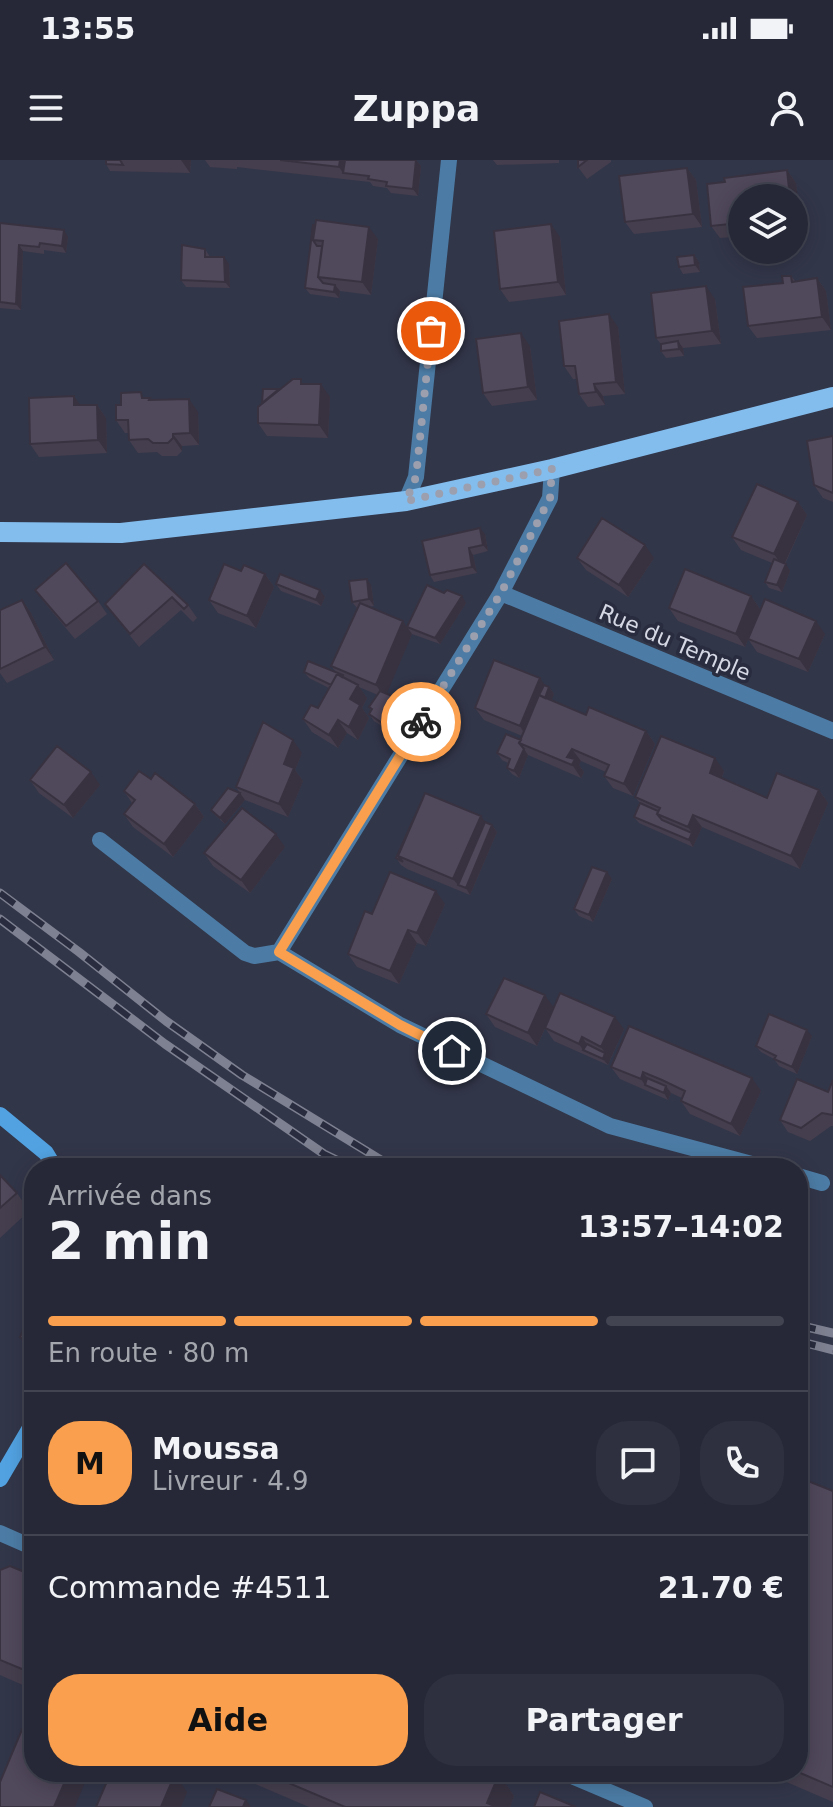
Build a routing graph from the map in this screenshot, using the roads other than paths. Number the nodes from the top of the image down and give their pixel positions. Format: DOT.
graph roads {
  1 [pos="449,160"];
  2 [pos="833,397"];
  3 [pos="552,469"];
  4 [pos="406,501"];
  5 [pos="0,532"];
  6 [pos="501,593"];
  7 [pos="833,731"];
  8 [pos="100,840"];
  9 [pos="279,952"];
  10 [pos="0,1115"];
  11 [pos="49,1158"];
  12 [pos="730,1158"];
  13 [pos="808,1179"];
  14 [pos="822,1183"];
  15 [pos="24,1438"];
  16 [pos="0,1479"];
  17 [pos="0,1533"];
  18 [pos="24,1544"];
  19 [pos="586,1782"];
  20 [pos="645,1807"];
  1 -- 4 [label="street"];
  2 -- 3 [label="main road"];
  3 -- 4 [label="main road"];
  3 -- 6 [label="street"];
  4 -- 5 [label="main road"];
  6 -- 7 [label="street, Rue du Temple"];
  6 -- 9 [label="street"];
  8 -- 9 [label="street"];
  9 -- 12 [label="street"];
  10 -- 11 [label="street"];
  13 -- 14 [label="street"];
  15 -- 16 [label="street"];
  17 -- 18 [label="street"];
  19 -- 20 [label="street"];
}
